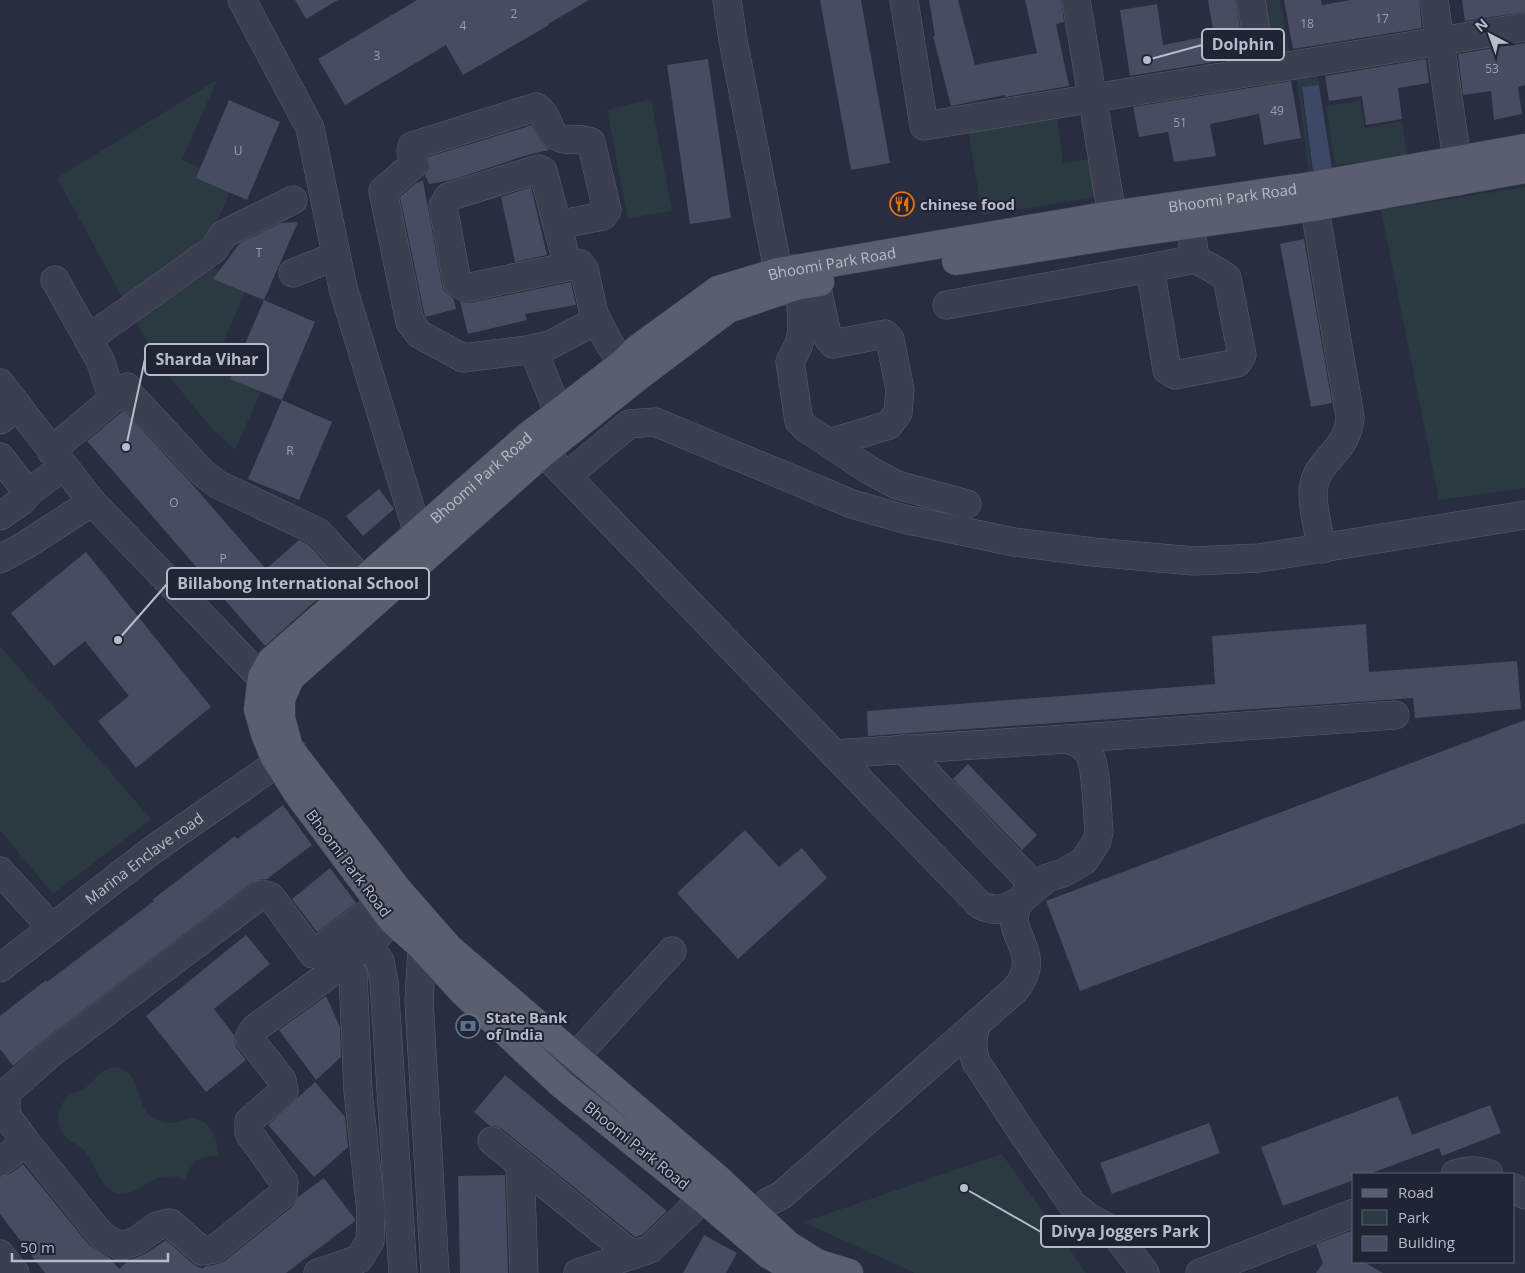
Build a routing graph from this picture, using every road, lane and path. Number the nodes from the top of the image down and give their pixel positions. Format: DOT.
graph roads {
  1 [pos="242,0"];
  2 [pos="727,0"];
  3 [pos="904,0"];
  4 [pos="1076,0"];
  5 [pos="1251,0"];
  6 [pos="1434,0"];
  7 [pos="1525,27"];
  8 [pos="1441,41"];
  9 [pos="1262,70"];
  10 [pos="1092,98"];
  11 [pos="1525,148"];
  12 [pos="1525,169"];
  13 [pos="1458,170"];
  14 [pos="1300,198"];
  15 [pos="292,200"];
  16 [pos="1189,214"];
  17 [pos="557,224"];
  18 [pos="1112,225"];
  19 [pos="336,256"];
  20 [pos="1195,259"];
  21 [pos="568,266"];
  22 [pos="1150,268"];
  23 [pos="293,273"];
  24 [pos="796,278"];
  25 [pos="55,280"];
  26 [pos="947,305"];
  27 [pos="597,320"];
  28 [pos="88,339"];
  29 [pos="833,344"];
  30 [pos="532,349"];
  31 [pos="790,362"];
  32 [pos="629,371"];
  33 [pos="0,383"];
  34 [pos="125,389"];
  35 [pos="9,413"];
  36 [pos="564,421"];
  37 [pos="829,443"];
  38 [pos="536,444"];
  39 [pos="58,458"];
  40 [pos="1,474"];
  41 [pos="567,476"];
  42 [pos="28,493"];
  43 [pos="92,502"];
  44 [pos="967,504"];
  45 [pos="1525,515"];
  46 [pos="0,516"];
  47 [pos="422,545"];
  48 [pos="1322,549"];
  49 [pos="0,559"];
  50 [pos="363,581"];
  51 [pos="262,677"];
  52 [pos="281,698"];
  53 [pos="1395,716"];
  54 [pos="1113,736"];
  55 [pos="1067,739"];
  56 [pos="942,747"];
  57 [pos="899,749"];
  58 [pos="287,754"];
  59 [pos="834,754"];
  60 [pos="1093,764"];
  61 [pos="929,776"];
  62 [pos="875,796"];
  63 [pos="0,871"];
  64 [pos="1030,888"];
  65 [pos="401,908"];
  66 [pos="988,910"];
  67 [pos="51,927"];
  68 [pos="1017,932"];
  69 [pos="366,944"];
  70 [pos="421,946"];
  71 [pos="672,951"];
  72 [pos="0,968"];
  73 [pos="331,968"];
  74 [pos="978,1023"];
  75 [pos="944,1052"];
  76 [pos="576,1056"];
  77 [pos="976,1062"];
  78 [pos="556,1078"];
  79 [pos="13,1132"];
  80 [pos="492,1141"];
  81 [pos="0,1162"];
  82 [pos="520,1164"];
  83 [pos="1459,1173"];
  84 [pos="1486,1173"];
  85 [pos="709,1187"];
  86 [pos="757,1214"];
  87 [pos="1352,1214"];
  88 [pos="774,1246"];
  89 [pos="0,1254"];
  90 [pos="632,1255"];
  91 [pos="429,1272"];
  92 [pos="15,1273"];
  93 [pos="318,1273"];
  94 [pos="403,1273"];
  95 [pos="524,1273"];
  96 [pos="578,1273"];
  97 [pos="800,1273"];
  98 [pos="849,1273"];
  99 [pos="1145,1273"];
  100 [pos="1200,1273"];
  1 -- 19 [label="street"];
  2 -- 24 [label="street"];
  3 -- 10 [label="street"];
  4 -- 10 [label="street"];
  5 -- 9 [label="street"];
  6 -- 8 [label="street"];
  7 -- 8 [label="street"];
  8 -- 9 [label="street"];
  8 -- 13 [label="street"];
  9 -- 10 [label="street"];
  10 -- 18 [label="street"];
  11 -- 13 [label="main road, Bhoomi Park Road"];
  12 -- 13 [label="main road, Bhoomi Park Road"];
  13 -- 14 [label="main road, Bhoomi Park Road"];
  14 -- 16 [label="main road, Bhoomi Park Road"];
  14 -- 48 [label="street"];
  15 -- 28 [label="street"];
  16 -- 18 [label="main road, Bhoomi Park Road"];
  16 -- 20 [label="street"];
  17 -- 21 [label="street"];
  17 -- 21 [label="street"];
  17 -- 30 [label="street"];
  18 -- 24 [label="main road, Bhoomi Park Road"];
  19 -- 23 [label="street"];
  19 -- 47 [label="street"];
  20 -- 22 [label="street"];
  20 -- 22 [label="street"];
  21 -- 27 [label="street"];
  22 -- 26 [label="street"];
  24 -- 29 [label="street"];
  24 -- 31 [label="street"];
  24 -- 32 [label="main road, Bhoomi Park Road"];
  25 -- 28 [label="street"];
  27 -- 30 [label="street"];
  27 -- 32 [label="street"];
  28 -- 34 [label="street"];
  29 -- 31 [label="street"];
  29 -- 37 [label="street"];
  30 -- 36 [label="street"];
  31 -- 37 [label="street"];
  32 -- 36 [label="main road, Bhoomi Park Road"];
  33 -- 35 [label="street"];
  34 -- 39 [label="street"];
  34 -- 50 [label="street"];
  35 -- 39 [label="street"];
  36 -- 38 [label="main road, Bhoomi Park Road"];
  37 -- 44 [label="street"];
  38 -- 41 [label="street"];
  38 -- 47 [label="main road, Bhoomi Park Road"];
  39 -- 42 [label="street"];
  39 -- 43 [label="street"];
  40 -- 42 [label="street"];
  41 -- 48 [label="street"];
  41 -- 59 [label="street"];
  42 -- 46 [label="street"];
  43 -- 49 [label="street"];
  43 -- 51 [label="street"];
  45 -- 48 [label="street"];
  47 -- 50 [label="main road, Bhoomi Park Road"];
  47 -- 52 [label="main road, Bhoomi Park Road"];
  50 -- 51 [label="main road, Bhoomi Park Road"];
  51 -- 52 [label="street"];
  51 -- 58 [label="main road, Bhoomi Park Road"];
  52 -- 58 [label="main road"];
  53 -- 54 [label="street"];
  54 -- 55 [label="street"];
  54 -- 60 [label="street"];
  55 -- 56 [label="street"];
  55 -- 60 [label="street"];
  56 -- 57 [label="street"];
  56 -- 61 [label="street"];
  57 -- 59 [label="street"];
  57 -- 61 [label="street"];
  57 -- 62 [label="street"];
  58 -- 65 [label="main road"];
  58 -- 67 [label="street, Marina Enclave road"];
  59 -- 62 [label="street"];
  60 -- 64 [label="street"];
  61 -- 64 [label="street"];
  62 -- 66 [label="street"];
  63 -- 67 [label="street"];
  64 -- 66 [label="street"];
  64 -- 68 [label="street"];
  65 -- 69 [label="street"];
  65 -- 70 [label="street"];
  65 -- 73 [label="street"];
  65 -- 76 [label="main road"];
  66 -- 68 [label="street"];
  67 -- 72 [label="street, Marina Enclave road"];
  68 -- 74 [label="street"];
  69 -- 73 [label="street"];
  69 -- 94 [label="street"];
  70 -- 78 [label="main road, Bhoomi Park Road"];
  70 -- 91 [label="street"];
  71 -- 76 [label="street"];
  73 -- 79 [label="street"];
  73 -- 79 [label="street"];
  73 -- 93 [label="street"];
  74 -- 75 [label="street"];
  74 -- 77 [label="street"];
  75 -- 77 [label="street"];
  75 -- 86 [label="street"];
  76 -- 78 [label="street"];
  76 -- 85 [label="main road"];
  77 -- 99 [label="street"];
  78 -- 85 [label="main road, Bhoomi Park Road"];
  79 -- 81 [label="street"];
  80 -- 82 [label="street"];
  82 -- 90 [label="street"];
  82 -- 95 [label="street"];
  83 -- 84 [label="street"];
  85 -- 86 [label="main road"];
  85 -- 88 [label="main road, Bhoomi Park Road"];
  85 -- 90 [label="street"];
  86 -- 88 [label="main road"];
  87 -- 100 [label="street"];
  88 -- 97 [label="main road, Bhoomi Park Road"];
  88 -- 98 [label="main road"];
  89 -- 92 [label="street"];
  90 -- 96 [label="street"];
}
